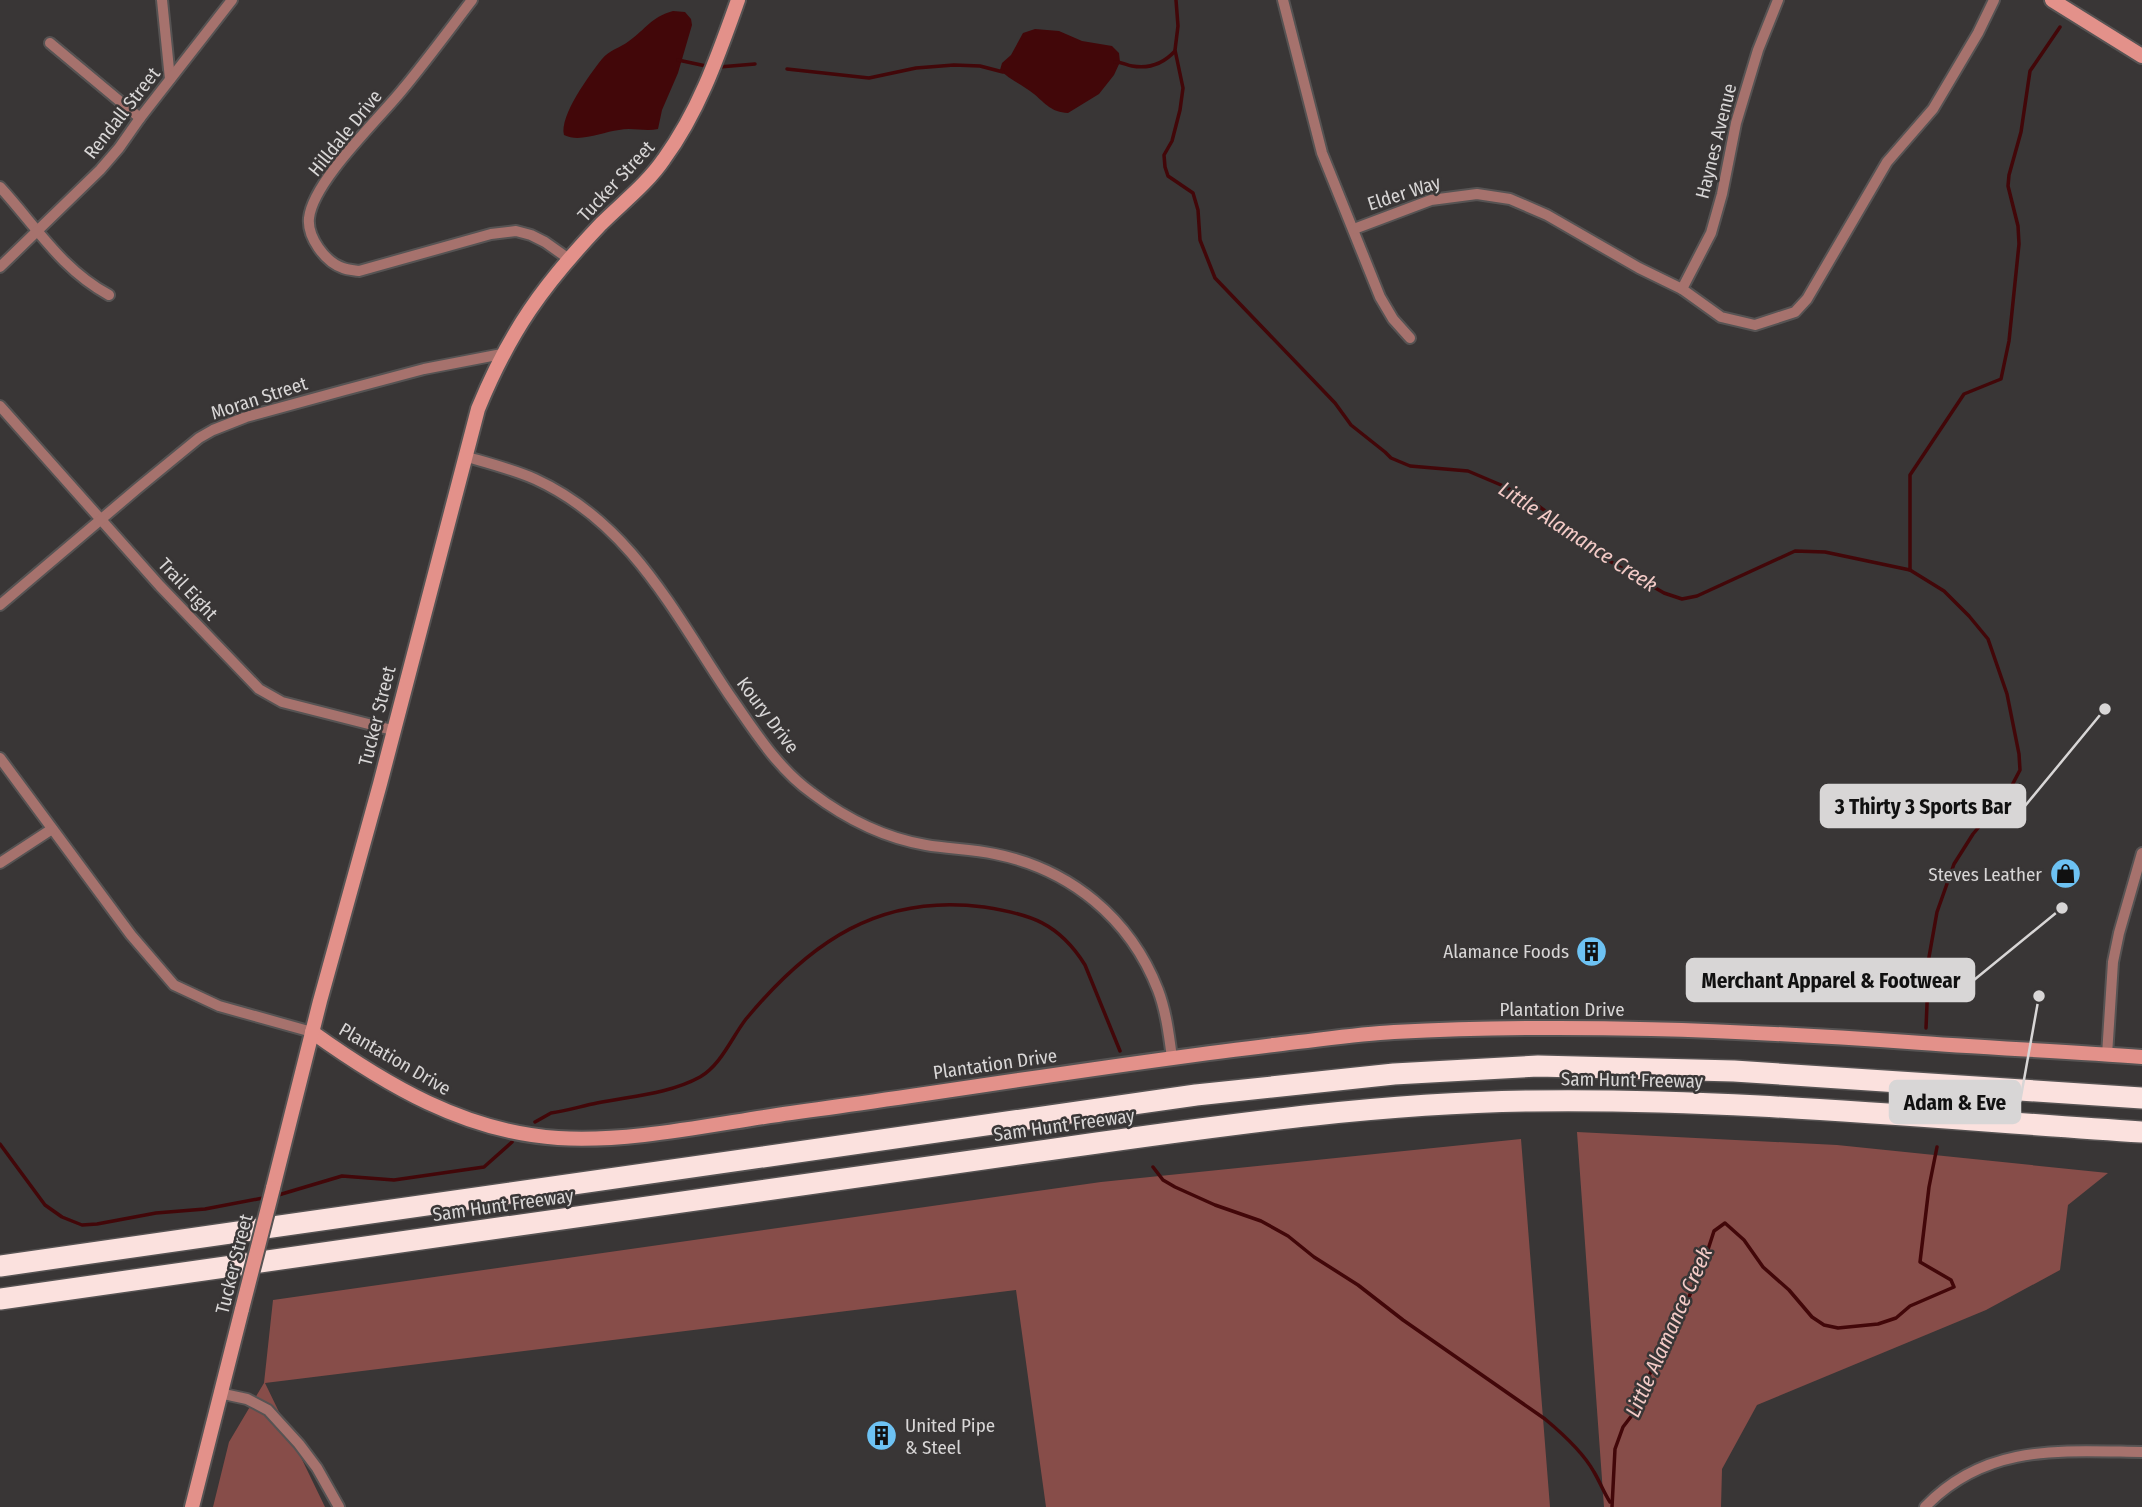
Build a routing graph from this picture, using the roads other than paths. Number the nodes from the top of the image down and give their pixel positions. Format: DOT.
graph roads {
  1 [pos="162,0"];
  2 [pos="232,0"];
  3 [pos="472,0"];
  4 [pos="738,0"];
  5 [pos="1283,0"];
  6 [pos="1778,0"];
  7 [pos="1994,0"];
  8 [pos="2052,0"];
  9 [pos="50,43"];
  10 [pos="2142,56"];
  11 [pos="170,79"];
  12 [pos="140,118"];
  13 [pos="0,187"];
  14 [pos="1354,229"];
  15 [pos="36,233"];
  16 [pos="569,259"];
  17 [pos="0,267"];
  18 [pos="1682,289"];
  19 [pos="109,295"];
  20 [pos="1410,338"];
  21 [pos="502,354"];
  22 [pos="0,406"];
  23 [pos="464,456"];
  24 [pos="100,520"];
  25 [pos="0,605"];
  26 [pos="392,730"];
  27 [pos="0,758"];
  28 [pos="52,829"];
  29 [pos="2142,853"];
  30 [pos="0,863"];
  31 [pos="313,1032"];
  32 [pos="2107,1055"];
  33 [pos="1172,1058"];
  34 [pos="2142,1058"];
  35 [pos="2142,1096"];
  36 [pos="2142,1134"];
  37 [pos="0,1266"];
  38 [pos="0,1299"];
  39 [pos="219,1393"];
  40 [pos="2142,1452"];
  41 [pos="192,1507"];
  42 [pos="339,1507"];
  43 [pos="1925,1507"];
  1 -- 11 [label="street"];
  2 -- 11 [label="street, Rendall Street"];
  3 -- 16 [label="street, Hilldale Drive"];
  4 -- 16 [label="street, Tucker Street"];
  5 -- 14 [label="street, Elder Way"];
  6 -- 18 [label="street, Haynes Avenue"];
  7 -- 18 [label="street, Elder Way"];
  8 -- 10 [label="street"];
  9 -- 12 [label="street"];
  11 -- 12 [label="street, Rendall Street"];
  12 -- 15 [label="street, Rendall Street"];
  13 -- 15 [label="street"];
  14 -- 18 [label="street, Elder Way"];
  14 -- 20 [label="street"];
  15 -- 17 [label="street, Rendall Street"];
  15 -- 19 [label="street"];
  16 -- 21 [label="street, Tucker Street"];
  21 -- 23 [label="street, Tucker Street"];
  21 -- 24 [label="street, Moran Street"];
  22 -- 24 [label="street, Trail Eight"];
  23 -- 26 [label="street, Tucker Street"];
  23 -- 33 [label="street, Koury Drive"];
  24 -- 25 [label="street, Moran Street"];
  24 -- 26 [label="street, Trail Eight"];
  26 -- 31 [label="street, Tucker Street"];
  27 -- 28 [label="street, Plantation Drive"];
  28 -- 30 [label="street"];
  28 -- 31 [label="street, Plantation Drive"];
  29 -- 32 [label="street"];
  31 -- 33 [label="street, Plantation Drive"];
  31 -- 39 [label="street, Tucker Street, bridge"];
  32 -- 33 [label="street, Plantation Drive"];
  32 -- 34 [label="street, Plantation Drive"];
  35 -- 37 [label="highway, Sam Hunt Freeway"];
  36 -- 38 [label="highway, Sam Hunt Freeway"];
  39 -- 41 [label="street, Tucker Street"];
  39 -- 42 [label="street"];
  40 -- 43 [label="street"];
}
